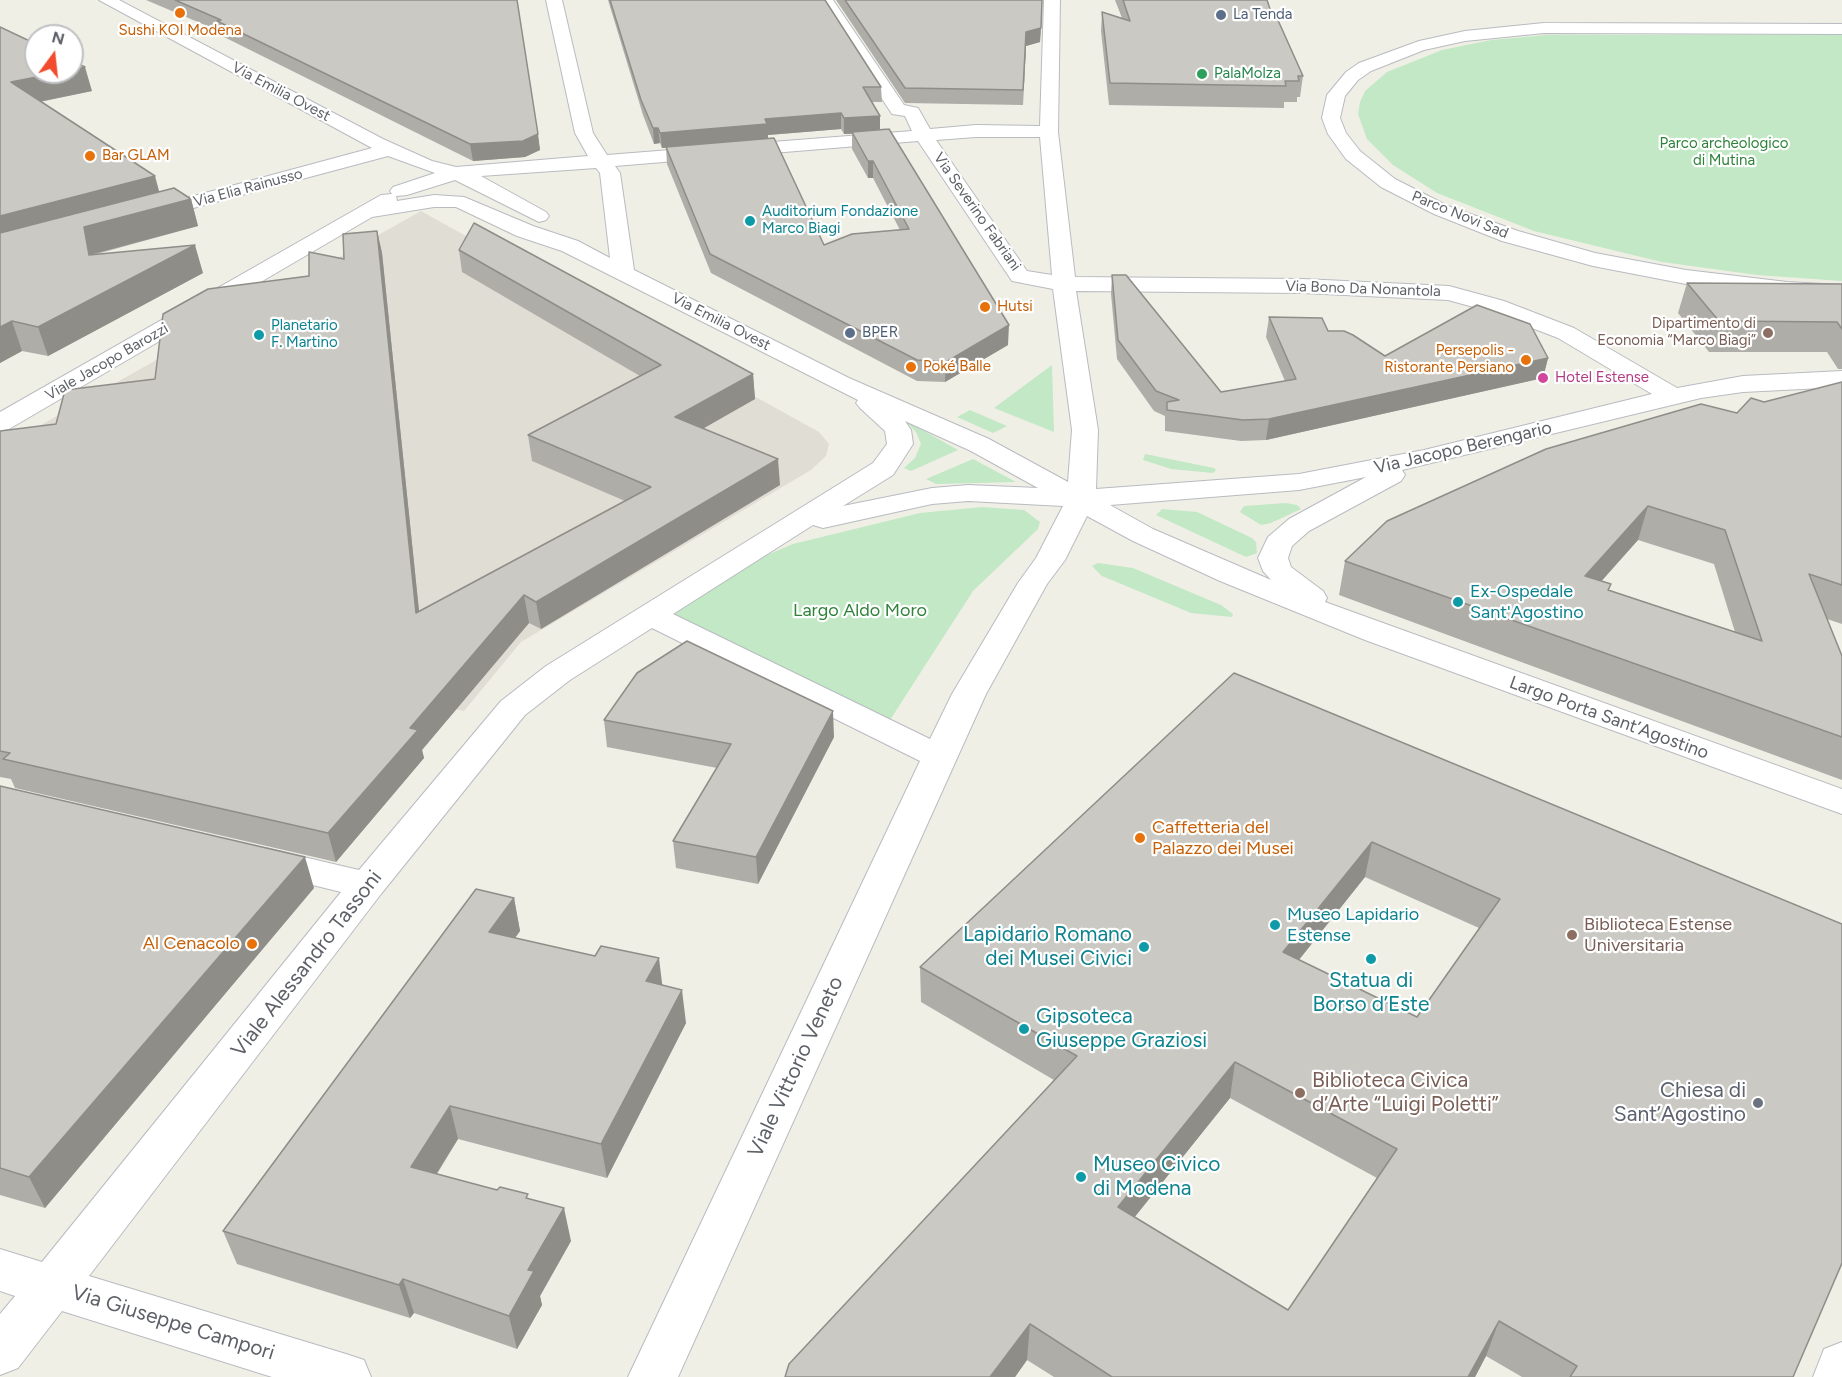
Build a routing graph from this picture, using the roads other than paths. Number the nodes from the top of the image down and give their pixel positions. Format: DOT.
graph roads {
  1 [pos="107,0"];
  2 [pos="554,0"];
  3 [pos="825,0"];
  4 [pos="1052,0"];
  5 [pos="1842,29"];
  6 [pos="1049,132"];
  7 [pos="924,136"];
  8 [pos="391,149"];
  9 [pos="602,160"];
  10 [pos="425,165"];
  11 [pos="456,172"];
  12 [pos="400,191"];
  13 [pos="371,211"];
  14 [pos="127,220"];
  15 [pos="570,246"];
  16 [pos="623,273"];
  17 [pos="1064,284"];
  18 [pos="1842,292"];
  19 [pos="1842,379"];
  20 [pos="840,383"];
  21 [pos="1674,397"];
  22 [pos="0,423"];
  23 [pos="1424,458"];
  24 [pos="1081,499"];
  25 [pos="790,529"];
  26 [pos="652,616"];
  27 [pos="1376,633"];
  28 [pos="939,757"];
  29 [pos="1842,802"];
  30 [pos="230,853"];
  31 [pos="368,885"];
  32 [pos="0,1270"];
  33 [pos="53,1286"];
  34 [pos="0,1352"];
  35 [pos="1842,1365"];
  36 [pos="346,1377"];
  37 [pos="653,1377"];
  38 [pos="1838,1377"];
  1 -- 8 [label="street, Via Emilia Ovest"];
  2 -- 9 [label="street"];
  3 -- 7 [label="street, Via Severino Fabriani"];
  4 -- 6 [label="street"];
  5 -- 18 [label="street, Parco Novi Sad"];
  6 -- 7 [label="street"];
  6 -- 17 [label="street"];
  7 -- 9 [label="street"];
  7 -- 17 [label="street, Via Severino Fabriani"];
  8 -- 10 [label="street, Via Emilia Ovest"];
  8 -- 14 [label="street, Via Elia Rainusso"];
  9 -- 11 [label="street"];
  9 -- 16 [label="street"];
  10 -- 11 [label="street, Via Emilia Ovest"];
  10 -- 12 [label="street"];
  11 -- 12 [label="street"];
  11 -- 15 [label="street, Via Emilia Ovest"];
  12 -- 13 [label="street, Viale Jacopo Barozzi"];
  13 -- 15 [label="street, Via Emilia Ovest"];
  13 -- 22 [label="street, Viale Jacopo Barozzi"];
  15 -- 16 [label="street, Via Emilia Ovest"];
  16 -- 20 [label="street, Via Emilia Ovest"];
  17 -- 21 [label="street, Via Bono Da Nonantola"];
  17 -- 24 [label="street"];
  19 -- 21 [label="street, Via Jacopo Berengario"];
  20 -- 24 [label="street"];
  20 -- 25 [label="street"];
  21 -- 23 [label="street, Via Jacopo Berengario"];
  23 -- 24 [label="street, Via Jacopo Berengario"];
  23 -- 27 [label="street, Largo Porta Sant’Agostino"];
  24 -- 25 [label="street"];
  24 -- 27 [label="street, Largo Porta Sant’Agostino"];
  24 -- 28 [label="street"];
  25 -- 26 [label="street"];
  26 -- 28 [label="street"];
  26 -- 31 [label="street, Viale Alessandro Tassoni"];
  27 -- 29 [label="street, Largo Porta Sant’Agostino"];
  28 -- 37 [label="street, Viale Vittorio Veneto"];
  30 -- 31 [label="street"];
  31 -- 33 [label="street, Viale Alessandro Tassoni"];
  32 -- 33 [label="street, Via Giuseppe Campori"];
  33 -- 34 [label="street, Viale Alessandro Tassoni"];
  33 -- 36 [label="street, Via Giuseppe Campori"];
  35 -- 38 [label="street"];
}
